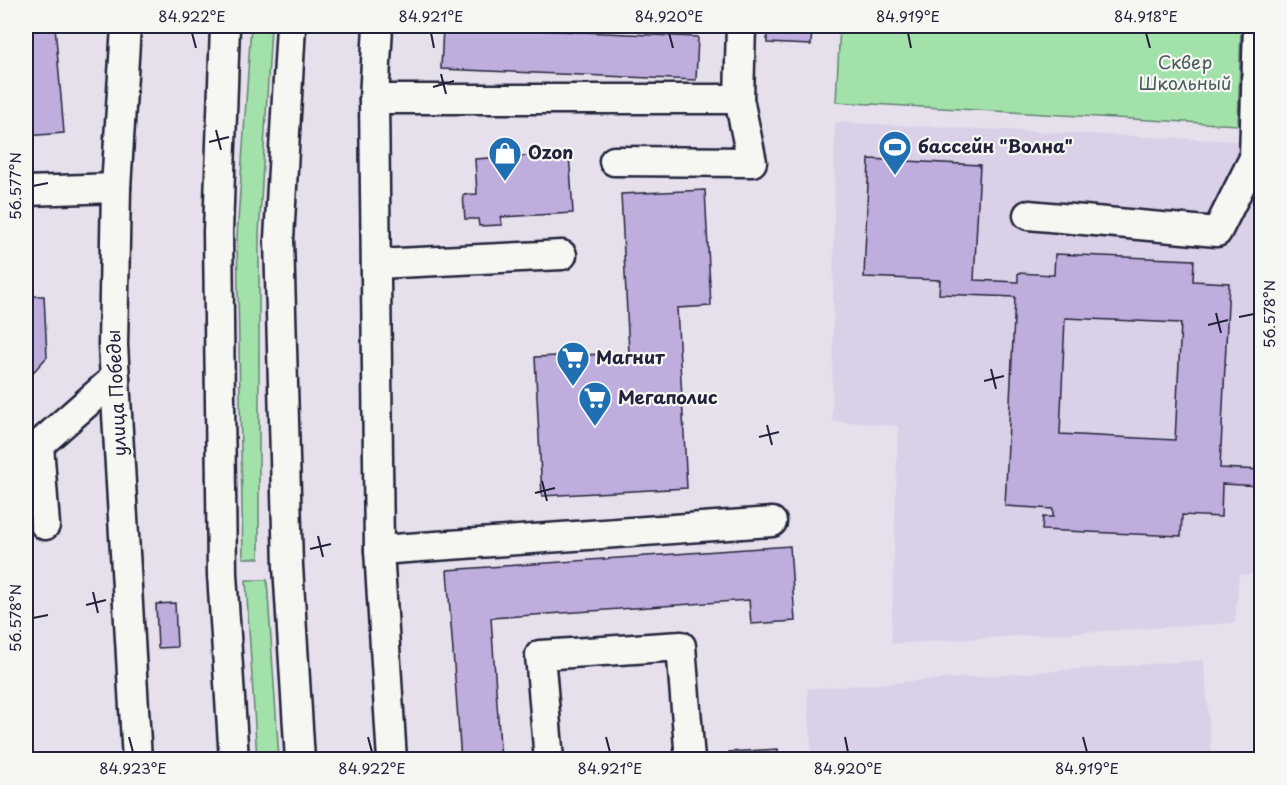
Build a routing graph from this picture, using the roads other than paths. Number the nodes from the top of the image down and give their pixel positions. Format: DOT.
graph roads {
  1 [pos="126,26"];
  2 [pos="225,26"];
  3 [pos="291,26"];
  4 [pos="378,26"];
  5 [pos="741,26"];
  6 [pos="1258,26"];
  7 [pos="374,99"];
  8 [pos="740,99"];
  9 [pos="614,161"];
  10 [pos="116,188"];
  11 [pos="26,191"];
  12 [pos="1028,215"];
  13 [pos="562,255"];
  14 [pos="376,264"];
  15 [pos="115,378"];
  16 [pos="772,522"];
  17 [pos="45,525"];
  18 [pos="379,550"];
  19 [pos="137,759"];
  20 [pos="234,759"];
  21 [pos="300,759"];
  22 [pos="392,759"];
  23 [pos="549,759"];
  24 [pos="690,759"];
  1 -- 10 [label="street, улица Победы"];
  2 -- 20 [label="street"];
  3 -- 21 [label="street"];
  4 -- 7 [label="street"];
  5 -- 8 [label="street"];
  6 -- 12 [label="street"];
  7 -- 8 [label="street"];
  7 -- 14 [label="street"];
  8 -- 9 [label="street"];
  10 -- 11 [label="street"];
  10 -- 15 [label="street, улица Победы"];
  13 -- 14 [label="street"];
  14 -- 18 [label="street"];
  15 -- 17 [label="street"];
  15 -- 19 [label="street, улица Победы"];
  16 -- 18 [label="street"];
  18 -- 22 [label="street"];
  23 -- 24 [label="street"];
}
